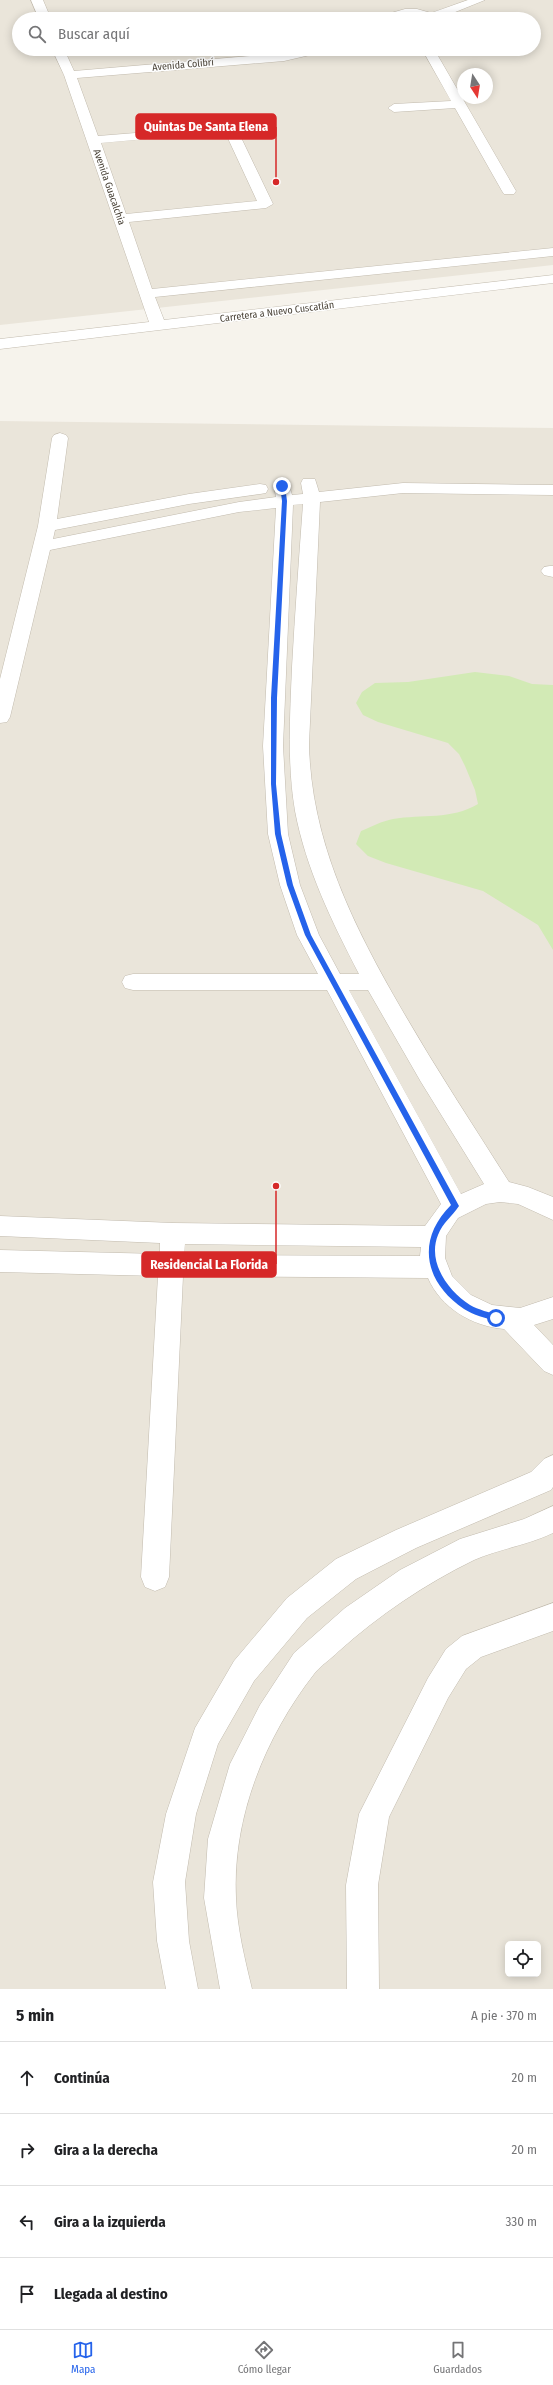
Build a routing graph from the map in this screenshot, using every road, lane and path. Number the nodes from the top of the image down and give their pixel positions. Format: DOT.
graph roads {
  1 [pos="37,0"];
  2 [pos="479,0"];
  3 [pos="42,12"];
  4 [pos="447,12"];
  5 [pos="61,56"];
  6 [pos="288,56"];
  7 [pos="432,56"];
  8 [pos="70,75"];
  9 [pos="457,99"];
  10 [pos="460,104"];
  11 [pos="394,108"];
  12 [pos="92,140"];
  13 [pos="509,191"];
  14 [pos="120,219"];
  15 [pos="553,252"];
  16 [pos="553,279"];
  17 [pos="146,294"];
  18 [pos="158,326"];
  19 [pos="0,344"];
  20 [pos="60,438"];
  21 [pos="553,476"];
  22 [pos="553,490"];
  23 [pos="311,491"];
  24 [pos="284,494"];
  25 [pos="47,526"];
  26 [pos="42,546"];
  27 [pos="0,717"];
  28 [pos="133,982"];
  29 [pos="335,982"];
  30 [pos="375,982"];
  31 [pos="502,1192"];
  32 [pos="455,1206"];
  33 [pos="553,1210"];
  34 [pos="0,1226"];
  35 [pos="173,1233"];
  36 [pos="433,1237"];
  37 [pos="0,1261"];
  38 [pos="171,1265"];
  39 [pos="434,1267"];
  40 [pos="553,1308"];
  41 [pos="511,1319"];
  42 [pos="553,1363"];
  43 [pos="553,1468"];
  44 [pos="553,1519"];
  45 [pos="155,1577"];
  46 [pos="553,1617"];
  47 [pos="182,1989"];
  48 [pos="236,1989"];
  49 [pos="363,1989"];
  1 -- 3 [label="street"];
  2 -- 4 [label="street"];
  5 -- 8 [label="street, Avenida Guacalchia"];
  6 -- 8 [label="street, Avenida Colibrí"];
  7 -- 9 [label="street"];
  8 -- 12 [label="street, Avenida Guacalchia"];
  10 -- 11 [label="street"];
  10 -- 13 [label="street"];
  12 -- 14 [label="street, Avenida Guacalchia"];
  12 -- 14 [label="street"];
  14 -- 17 [label="street, Avenida Guacalchia"];
  15 -- 17 [label="street"];
  16 -- 18 [label="street, Carretera a Nuevo Cuscatlán"];
  17 -- 18 [label="street, Avenida Guacalchia"];
  18 -- 19 [label="street, Carretera a Nuevo Cuscatlán"];
  20 -- 25 [label="street"];
  21 -- 23 [label="street"];
  22 -- 23 [label="street"];
  23 -- 24 [label="street"];
  23 -- 30 [label="street"];
  24 -- 25 [label="street"];
  24 -- 26 [label="street"];
  24 -- 29 [label="street"];
  25 -- 26 [label="street"];
  26 -- 27 [label="street"];
  28 -- 29 [label="street"];
  29 -- 30 [label="street"];
  29 -- 32 [label="street"];
  30 -- 31 [label="street"];
  31 -- 32 [label="street"];
  31 -- 33 [label="street"];
  32 -- 36 [label="street"];
  34 -- 35 [label="street"];
  35 -- 36 [label="street"];
  35 -- 38 [label="street"];
  36 -- 39 [label="street"];
  37 -- 38 [label="street"];
  38 -- 39 [label="street"];
  38 -- 45 [label="street"];
  39 -- 41 [label="street"];
  40 -- 41 [label="street"];
  41 -- 42 [label="street"];
  43 -- 47 [label="street"];
  44 -- 48 [label="street"];
  46 -- 49 [label="street"];
}
